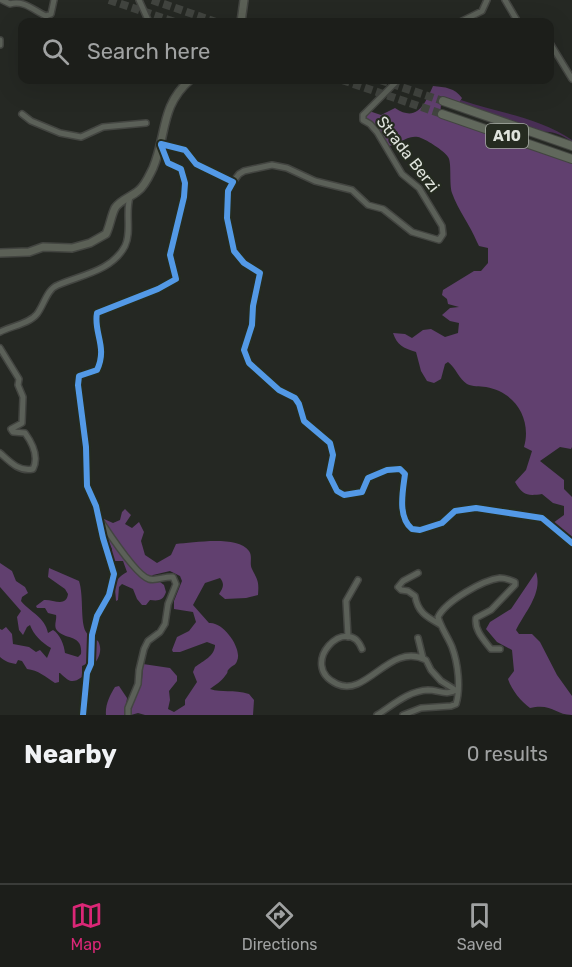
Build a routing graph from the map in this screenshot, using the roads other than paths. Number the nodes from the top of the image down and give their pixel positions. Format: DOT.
graph roads {
  1 [pos="2,0"];
  2 [pos="54,0"];
  3 [pos="139,0"];
  4 [pos="244,0"];
  5 [pos="487,0"];
  6 [pos="505,0"];
  7 [pos="147,18"];
  8 [pos="242,18"];
  9 [pos="468,18"];
  10 [pos="516,18"];
  11 [pos="0,40"];
  12 [pos="0,45"];
  13 [pos="554,51"];
  14 [pos="572,80"];
  15 [pos="187,84"];
  16 [pos="394,84"];
  17 [pos="443,101"];
  18 [pos="22,114"];
  19 [pos="442,114"];
  20 [pos="146,123"];
  21 [pos="161,145"];
  22 [pos="572,146"];
  23 [pos="572,159"];
  24 [pos="233,182"];
  25 [pos="130,196"];
  26 [pos="0,253"];
  27 [pos="0,332"];
  28 [pos="0,348"];
  29 [pos="0,453"];
  30 [pos="99,520"];
  31 [pos="572,543"];
  32 [pos="418,573"];
  33 [pos="358,580"];
  34 [pos="441,625"];
  35 [pos="348,637"];
  36 [pos="418,638"];
  37 [pos="362,649"];
  38 [pos="500,650"];
  39 [pos="423,658"];
  40 [pos="457,691"];
  41 [pos="83,715"];
  42 [pos="128,715"];
  43 [pos="376,715"];
  44 [pos="403,715"];
  1 -- 2 [label="street"];
  3 -- 7 [label="street"];
  4 -- 8 [label="main road"];
  5 -- 9 [label="street"];
  6 -- 10 [label="street"];
  11 -- 12 [label="street"];
  13 -- 14 [label="street"];
  15 -- 21 [label="main road"];
  16 -- 24 [label="street, Strada Berzi"];
  17 -- 22 [label="highway, A10"];
  18 -- 20 [label="street"];
  19 -- 23 [label="highway, A10"];
  21 -- 24 [label="street"];
  21 -- 25 [label="main road"];
  21 -- 30 [label="street"];
  24 -- 31 [label="street"];
  25 -- 26 [label="main road"];
  25 -- 27 [label="street"];
  28 -- 29 [label="street"];
  30 -- 41 [label="street"];
  30 -- 42 [label="street"];
  32 -- 34 [label="street"];
  33 -- 35 [label="street"];
  34 -- 38 [label="street"];
  34 -- 40 [label="street"];
  35 -- 37 [label="street"];
  35 -- 39 [label="street"];
  36 -- 39 [label="street"];
  39 -- 40 [label="street"];
  40 -- 43 [label="street"];
  40 -- 44 [label="street"];
}
